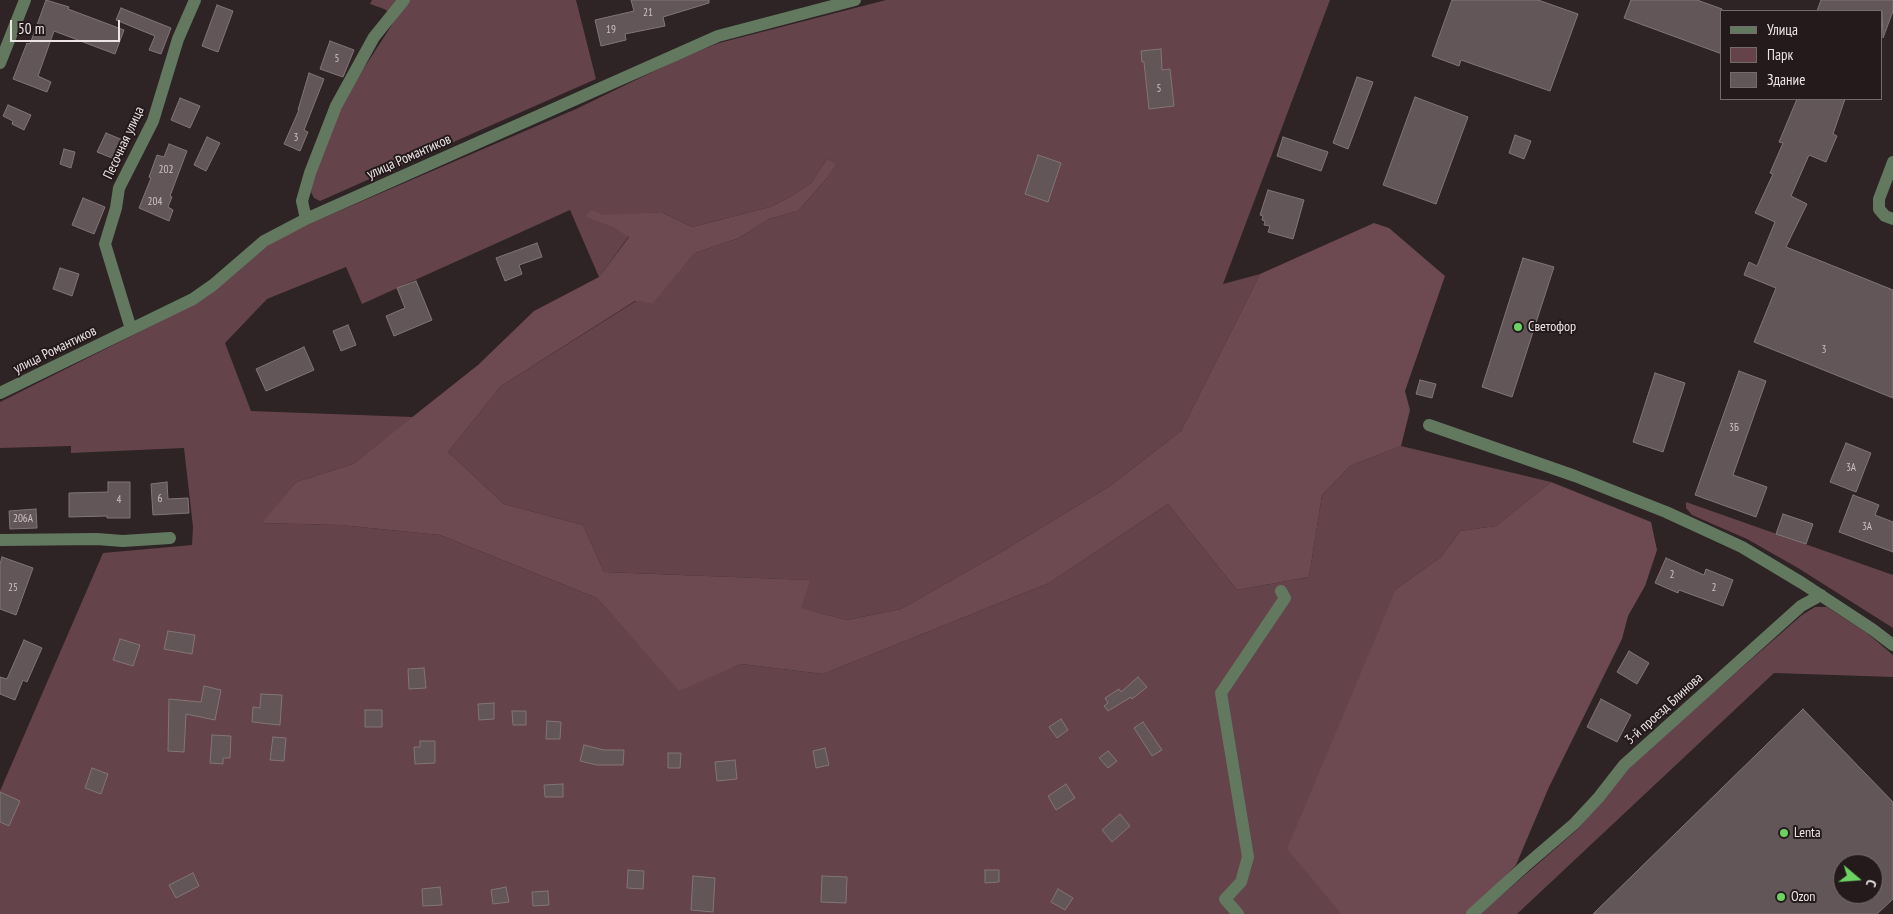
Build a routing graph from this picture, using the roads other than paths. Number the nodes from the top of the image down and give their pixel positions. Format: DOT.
graph roads {
  1 [pos="25,0"];
  2 [pos="195,0"];
  3 [pos="404,0"];
  4 [pos="855,0"];
  5 [pos="0,63"];
  6 [pos="1893,162"];
  7 [pos="306,219"];
  8 [pos="1893,219"];
  9 [pos="132,329"];
  10 [pos="0,393"];
  11 [pos="1429,425"];
  12 [pos="170,538"];
  13 [pos="0,540"];
  14 [pos="1281,591"];
  15 [pos="1821,595"];
  16 [pos="1893,645"];
  17 [pos="1238,914"];
  18 [pos="1472,914"];
  1 -- 5 [label="street"];
  2 -- 9 [label="street, Песочная улица"];
  3 -- 7 [label="street"];
  4 -- 7 [label="street, улица Романтиков"];
  6 -- 8 [label="street"];
  7 -- 9 [label="street, улица Романтиков"];
  9 -- 10 [label="street, улица Романтиков"];
  11 -- 15 [label="street"];
  12 -- 13 [label="street"];
  14 -- 17 [label="street"];
  15 -- 16 [label="street"];
  15 -- 18 [label="street, 3-й проезд Блинова"];
}
